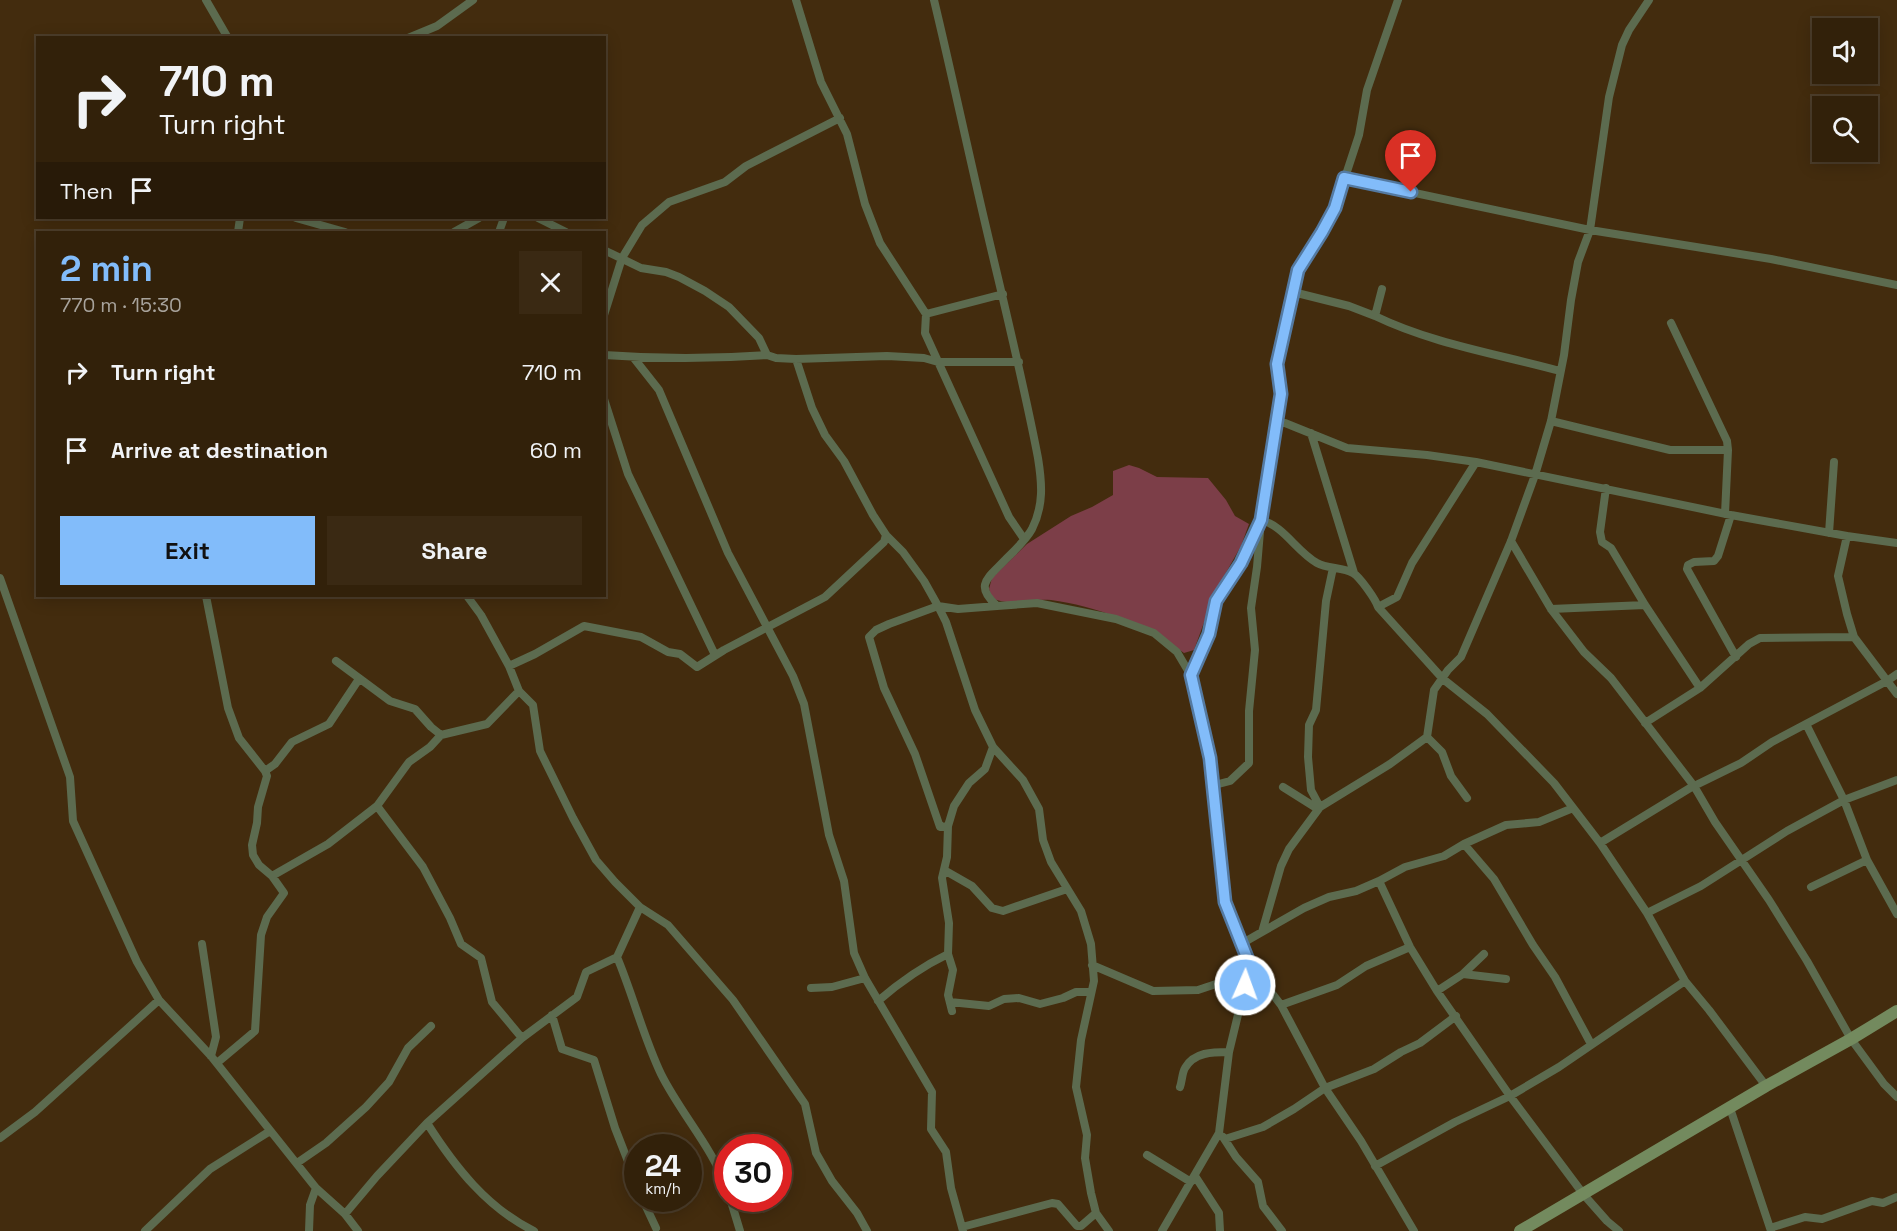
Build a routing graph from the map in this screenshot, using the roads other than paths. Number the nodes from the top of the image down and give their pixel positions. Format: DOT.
graph roads {
  1 [pos="206,0"];
  2 [pos="473,0"];
  3 [pos="796,0"];
  4 [pos="934,0"];
  5 [pos="1398,0"];
  6 [pos="1649,0"];
  7 [pos="227,36"];
  8 [pos="413,36"];
  9 [pos="840,118"];
  10 [pos="1344,178"];
  11 [pos="300,219"];
  12 [pos="477,219"];
  13 [pos="540,219"];
  14 [pos="1590,230"];
  15 [pos="342,231"];
  16 [pos="456,231"];
  17 [pos="564,231"];
  18 [pos="606,251"];
  19 [pos="622,258"];
  20 [pos="1897,285"];
  21 [pos="1382,289"];
  22 [pos="1293,292"];
  23 [pos="1003,294"];
  24 [pos="606,309"];
  25 [pos="926,314"];
  26 [pos="1375,316"];
  27 [pos="1671,323"];
  28 [pos="606,355"];
  29 [pos="767,355"];
  30 [pos="633,357"];
  31 [pos="796,359"];
  32 [pos="938,362"];
  33 [pos="1019,362"];
  34 [pos="1560,371"];
  35 [pos="606,405"];
  36 [pos="1551,420"];
  37 [pos="1277,423"];
  38 [pos="1311,433"];
  39 [pos="1728,450"];
  40 [pos="1476,462"];
  41 [pos="1834,462"];
  42 [pos="1535,475"];
  43 [pos="1606,488"];
  44 [pos="1728,514"];
  45 [pos="1261,520"];
  46 [pos="1829,533"];
  47 [pos="886,535"];
  48 [pos="1846,536"];
  49 [pos="1024,539"];
  50 [pos="1510,541"];
  51 [pos="1897,543"];
  52 [pos="1333,568"];
  53 [pos="1354,573"];
  54 [pos="0,578"];
  55 [pos="206,597"];
  56 [pos="468,597"];
  57 [pos="1644,605"];
  58 [pos="938,606"];
  59 [pos="998,606"];
  60 [pos="1378,607"];
  61 [pos="1551,609"];
  62 [pos="768,628"];
  63 [pos="1854,637"];
  64 [pos="715,655"];
  65 [pos="1736,657"];
  66 [pos="336,661"];
  67 [pos="509,666"];
  68 [pos="1897,674"];
  69 [pos="1191,675"];
  70 [pos="359,679"];
  71 [pos="1443,679"];
  72 [pos="1887,681"];
  73 [pos="1700,688"];
  74 [pos="519,691"];
  75 [pos="1897,694"];
  76 [pos="1645,723"];
  77 [pos="1806,724"];
  78 [pos="441,735"];
  79 [pos="1427,737"];
  80 [pos="993,747"];
  81 [pos="265,771"];
  82 [pos="1897,780"];
  83 [pos="1211,786"];
  84 [pos="1694,786"];
  85 [pos="1283,787"];
  86 [pos="1467,798"];
  87 [pos="1844,800"];
  88 [pos="377,806"];
  89 [pos="1319,808"];
  90 [pos="1574,808"];
  91 [pos="948,826"];
  92 [pos="1600,843"];
  93 [pos="1464,844"];
  94 [pos="1742,860"];
  95 [pos="1867,860"];
  96 [pos="944,870"];
  97 [pos="272,876"];
  98 [pos="1379,881"];
  99 [pos="1811,887"];
  100 [pos="1067,889"];
  101 [pos="640,907"];
  102 [pos="1647,913"];
  103 [pos="1897,914"];
  104 [pos="1262,932"];
  105 [pos="201,944"];
  106 [pos="1241,944"];
  107 [pos="1410,947"];
  108 [pos="948,954"];
  109 [pos="1484,954"];
  110 [pos="617,957"];
  111 [pos="1092,965"];
  112 [pos="1250,965"];
  113 [pos="1463,974"];
  114 [pos="865,978"];
  115 [pos="1506,980"];
  116 [pos="1685,981"];
  117 [pos="1245,985"];
  118 [pos="811,988"];
  119 [pos="1437,991"];
  120 [pos="1091,992"];
  121 [pos="159,1000"];
  122 [pos="878,1001"];
  123 [pos="950,1002"];
  124 [pos="1281,1005"];
  125 [pos="952,1011"];
  126 [pos="1897,1011"];
  127 [pos="552,1015"];
  128 [pos="1456,1016"];
  129 [pos="431,1026"];
  130 [pos="522,1038"];
  131 [pos="1851,1039"];
  132 [pos="1591,1044"];
  133 [pos="1229,1052"];
  134 [pos="214,1059"];
  135 [pos="1766,1086"];
  136 [pos="1180,1087"];
  137 [pos="1325,1088"];
  138 [pos="1510,1096"];
  139 [pos="1897,1097"];
  140 [pos="1730,1108"];
  141 [pos="426,1124"];
  142 [pos="270,1131"];
  143 [pos="1222,1136"];
  144 [pos="0,1138"];
  145 [pos="624,1151"];
  146 [pos="1147,1155"];
  147 [pos="714,1162"];
  148 [pos="297,1163"];
  149 [pos="1375,1166"];
  150 [pos="1193,1179"];
  151 [pos="316,1188"];
  152 [pos="1584,1195"];
  153 [pos="1897,1197"];
  154 [pos="649,1212"];
  155 [pos="734,1212"];
  156 [pos="1096,1213"];
  157 [pos="345,1214"];
  158 [pos="656,1228"];
  159 [pos="962,1229"];
  160 [pos="1771,1229"];
  161 [pos="145,1231"];
  162 [pos="309,1231"];
  163 [pos="358,1231"];
  164 [pos="534,1231"];
  165 [pos="740,1231"];
  166 [pos="867,1231"];
  167 [pos="1109,1231"];
  168 [pos="1162,1231"];
  169 [pos="1220,1231"];
  170 [pos="1282,1231"];
  171 [pos="1414,1231"];
  172 [pos="1520,1231"];
  173 [pos="1619,1231"];
  1 -- 7 [label="street"];
  2 -- 8 [label="street"];
  3 -- 9 [label="street"];
  4 -- 23 [label="street"];
  5 -- 10 [label="street"];
  6 -- 14 [label="street"];
  9 -- 19 [label="street"];
  9 -- 25 [label="street"];
  10 -- 14 [label="street"];
  10 -- 22 [label="street"];
  11 -- 15 [label="street"];
  12 -- 16 [label="street"];
  13 -- 17 [label="street"];
  14 -- 20 [label="street"];
  14 -- 34 [label="street"];
  18 -- 19 [label="street"];
  19 -- 24 [label="street"];
  19 -- 29 [label="street"];
  21 -- 26 [label="street"];
  22 -- 26 [label="street"];
  22 -- 37 [label="street"];
  23 -- 25 [label="street"];
  23 -- 33 [label="street"];
  25 -- 32 [label="street"];
  26 -- 34 [label="street"];
  27 -- 39 [label="street"];
  28 -- 30 [label="street"];
  29 -- 30 [label="street"];
  29 -- 31 [label="street"];
  30 -- 62 [label="street"];
  31 -- 32 [label="street"];
  31 -- 47 [label="street"];
  32 -- 33 [label="street"];
  32 -- 49 [label="street"];
  33 -- 49 [label="street"];
  34 -- 36 [label="street"];
  35 -- 64 [label="street"];
  36 -- 39 [label="street"];
  36 -- 42 [label="street"];
  37 -- 38 [label="street"];
  37 -- 45 [label="street"];
  38 -- 40 [label="street"];
  38 -- 53 [label="street"];
  39 -- 44 [label="street"];
  40 -- 42 [label="street"];
  40 -- 60 [label="street"];
  41 -- 46 [label="street"];
  42 -- 43 [label="street"];
  42 -- 50 [label="street"];
  43 -- 44 [label="street"];
  43 -- 57 [label="street"];
  44 -- 46 [label="street"];
  44 -- 65 [label="street"];
  45 -- 52 [label="street"];
  45 -- 69 [label="street"];
  45 -- 83 [label="street"];
  46 -- 48 [label="street"];
  47 -- 58 [label="street"];
  47 -- 62 [label="street"];
  48 -- 51 [label="street"];
  48 -- 63 [label="street"];
  49 -- 59 [label="street"];
  50 -- 61 [label="street"];
  50 -- 71 [label="street"];
  52 -- 53 [label="street"];
  52 -- 89 [label="street"];
  53 -- 60 [label="street"];
  54 -- 121 [label="street"];
  55 -- 81 [label="street"];
  56 -- 67 [label="street"];
  57 -- 61 [label="street"];
  57 -- 73 [label="street"];
  58 -- 59 [label="street"];
  58 -- 80 [label="street"];
  58 -- 91 [label="street"];
  59 -- 69 [label="street"];
  60 -- 71 [label="street"];
  61 -- 76 [label="street"];
  62 -- 64 [label="street"];
  62 -- 114 [label="street"];
  63 -- 65 [label="street"];
  63 -- 72 [label="street"];
  64 -- 67 [label="street"];
  65 -- 73 [label="street"];
  66 -- 70 [label="street"];
  67 -- 74 [label="street"];
  68 -- 72 [label="street"];
  69 -- 83 [label="street"];
  70 -- 78 [label="street"];
  70 -- 81 [label="street"];
  71 -- 79 [label="street"];
  71 -- 90 [label="street"];
  72 -- 75 [label="street"];
  72 -- 77 [label="street"];
  73 -- 76 [label="street"];
  74 -- 78 [label="street"];
  74 -- 101 [label="street"];
  76 -- 84 [label="street"];
  77 -- 84 [label="street"];
  77 -- 87 [label="street"];
  78 -- 88 [label="street"];
  79 -- 86 [label="street"];
  79 -- 89 [label="street"];
  80 -- 91 [label="street"];
  80 -- 100 [label="street"];
  81 -- 97 [label="street"];
  82 -- 87 [label="street"];
  83 -- 106 [label="street"];
  84 -- 92 [label="street"];
  84 -- 94 [label="street"];
  85 -- 89 [label="street"];
  87 -- 94 [label="street"];
  87 -- 95 [label="street"];
  88 -- 97 [label="street"];
  88 -- 130 [label="street"];
  89 -- 104 [label="street"];
  90 -- 92 [label="street"];
  90 -- 93 [label="street"];
  91 -- 96 [label="street"];
  92 -- 102 [label="street"];
  93 -- 98 [label="street"];
  93 -- 132 [label="street"];
  94 -- 102 [label="street"];
  94 -- 131 [label="street"];
  95 -- 99 [label="street"];
  95 -- 103 [label="street"];
  96 -- 100 [label="street"];
  96 -- 108 [label="street"];
  97 -- 134 [label="street"];
  98 -- 104 [label="street"];
  98 -- 107 [label="street"];
  100 -- 111 [label="street"];
  101 -- 110 [label="street"];
  101 -- 166 [label="street"];
  102 -- 116 [label="street"];
  104 -- 106 [label="street"];
  105 -- 134 [label="street"];
  106 -- 112 [label="street"];
  107 -- 119 [label="street"];
  107 -- 124 [label="street"];
  108 -- 122 [label="street"];
  108 -- 123 [label="street"];
  109 -- 113 [label="street"];
  110 -- 127 [label="street"];
  110 -- 147 [label="street"];
  111 -- 117 [label="street"];
  111 -- 120 [label="street"];
  112 -- 117 [label="street"];
  112 -- 124 [label="street"];
  113 -- 115 [label="street"];
  113 -- 119 [label="street"];
  114 -- 118 [label="street"];
  114 -- 122 [label="street"];
  116 -- 132 [label="street"];
  116 -- 135 [label="street"];
  117 -- 133 [label="street"];
  119 -- 128 [label="street"];
  120 -- 123 [label="street"];
  120 -- 156 [label="street"];
  121 -- 134 [label="street"];
  121 -- 144 [label="street"];
  122 -- 159 [label="street"];
  123 -- 125 [label="street"];
  124 -- 137 [label="street"];
  126 -- 131 [label="street"];
  127 -- 130 [label="street"];
  127 -- 145 [label="street"];
  128 -- 137 [label="street"];
  128 -- 138 [label="street"];
  129 -- 148 [label="street"];
  130 -- 141 [label="street"];
  131 -- 135 [label="street"];
  131 -- 139 [label="street"];
  132 -- 138 [label="street"];
  133 -- 136 [label="street"];
  133 -- 143 [label="street"];
  134 -- 142 [label="street"];
  135 -- 140 [label="street"];
  137 -- 143 [label="street"];
  137 -- 149 [label="street"];
  138 -- 149 [label="street"];
  138 -- 152 [label="street"];
  140 -- 152 [label="street"];
  140 -- 160 [label="street"];
  141 -- 157 [label="street"];
  141 -- 164 [label="street"];
  142 -- 148 [label="street"];
  142 -- 161 [label="street"];
  143 -- 150 [label="street"];
  143 -- 170 [label="street"];
  146 -- 150 [label="street"];
  148 -- 151 [label="street"];
  149 -- 171 [label="street"];
  150 -- 168 [label="street"];
  150 -- 169 [label="street"];
  151 -- 157 [label="street"];
  151 -- 162 [label="street"];
  152 -- 172 [label="street"];
  152 -- 173 [label="street"];
  153 -- 160 [label="street"];
  154 -- 158 [label="street"];
  155 -- 165 [label="street"];
  156 -- 159 [label="street"];
  156 -- 167 [label="street"];
  157 -- 163 [label="street"];
}
